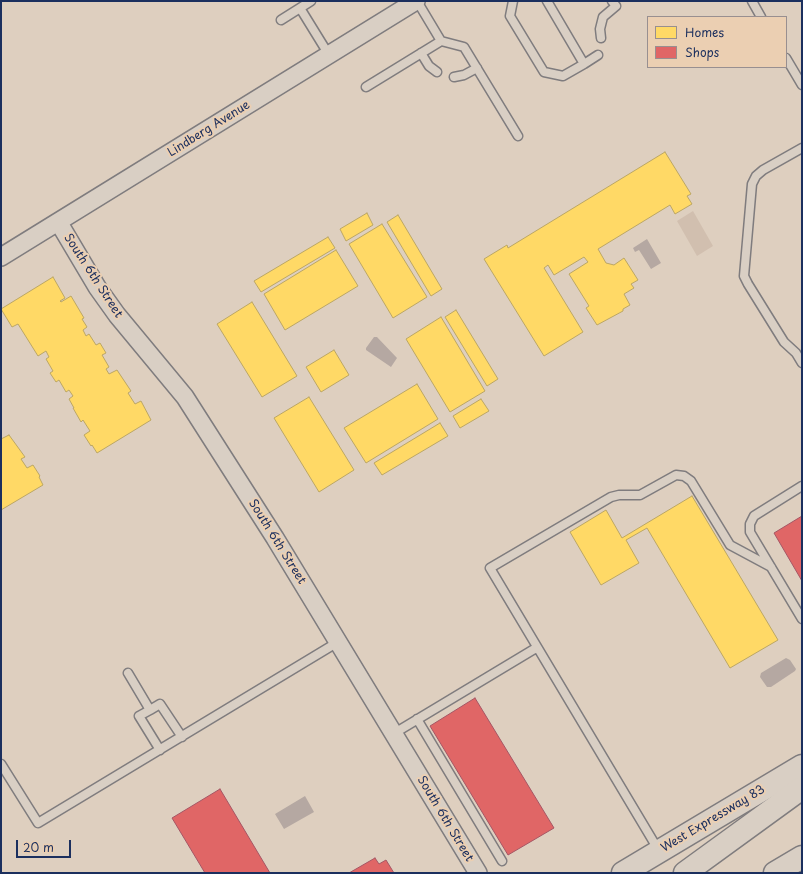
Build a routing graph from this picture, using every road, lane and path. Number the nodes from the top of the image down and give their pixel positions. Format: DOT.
graph roads {
  1 [pos="311,1"];
  2 [pos="513,1"];
  3 [pos="547,1"];
  4 [pos="612,1"];
  5 [pos="752,1"];
  6 [pos="410,3"];
  7 [pos="300,8"];
  8 [pos="760,16"];
  9 [pos="281,20"];
  10 [pos="601,38"];
  11 [pos="441,41"];
  12 [pos="421,53"];
  13 [pos="329,55"];
  14 [pos="598,56"];
  15 [pos="787,60"];
  16 [pos="584,64"];
  17 [pos="476,68"];
  18 [pos="437,72"];
  19 [pos="454,77"];
  20 [pos="802,85"];
  21 [pos="366,87"];
  22 [pos="518,136"];
  23 [pos="802,148"];
  24 [pos="59,222"];
  25 [pos="1,257"];
  26 [pos="799,352"];
  27 [pos="802,363"];
  28 [pos="802,486"];
  29 [pos="771,567"];
  30 [pos="802,619"];
  31 [pos="338,642"];
  32 [pos="536,648"];
  33 [pos="128,673"];
  34 [pos="150,710"];
  35 [pos="418,719"];
  36 [pos="393,734"];
  37 [pos="182,737"];
  38 [pos="160,750"];
  39 [pos="1,764"];
  40 [pos="802,766"];
  41 [pos="802,788"];
  42 [pos="660,851"];
  43 [pos="802,857"];
  44 [pos="502,861"];
  45 [pos="478,873"];
  46 [pos="623,873"];
  47 [pos="685,873"];
  48 [pos="775,873"];
  1 -- 7 [label="lane"];
  2 -- 16 [label="lane"];
  3 -- 16 [label="lane"];
  4 -- 10 [label="lane"];
  5 -- 8 [label="lane"];
  6 -- 11 [label="lane"];
  6 -- 13 [label="street, Lindberg Avenue"];
  7 -- 9 [label="lane"];
  7 -- 13 [label="lane"];
  11 -- 12 [label="lane"];
  11 -- 17 [label="lane"];
  12 -- 18 [label="lane"];
  12 -- 21 [label="lane"];
  13 -- 24 [label="street, Lindberg Avenue"];
  14 -- 16 [label="lane"];
  15 -- 20 [label="lane"];
  17 -- 19 [label="lane"];
  17 -- 22 [label="lane"];
  23 -- 26 [label="lane"];
  24 -- 25 [label="street, Lindberg Avenue"];
  24 -- 31 [label="street, South 6th Street"];
  26 -- 27 [label="lane"];
  28 -- 29 [label="lane"];
  29 -- 30 [label="lane"];
  29 -- 32 [label="lane"];
  31 -- 36 [label="street, South 6th Street"];
  31 -- 37 [label="lane"];
  32 -- 35 [label="lane"];
  32 -- 42 [label="lane"];
  33 -- 34 [label="lane"];
  34 -- 37 [label="lane"];
  34 -- 38 [label="lane"];
  35 -- 36 [label="lane"];
  35 -- 44 [label="lane"];
  36 -- 45 [label="street, South 6th Street"];
  37 -- 38 [label="lane"];
  38 -- 39 [label="lane"];
  40 -- 42 [label="main road, West Expressway 83"];
  41 -- 47 [label="main road"];
  42 -- 46 [label="main road, West Expressway 83"];
  43 -- 48 [label="main road"];
}
